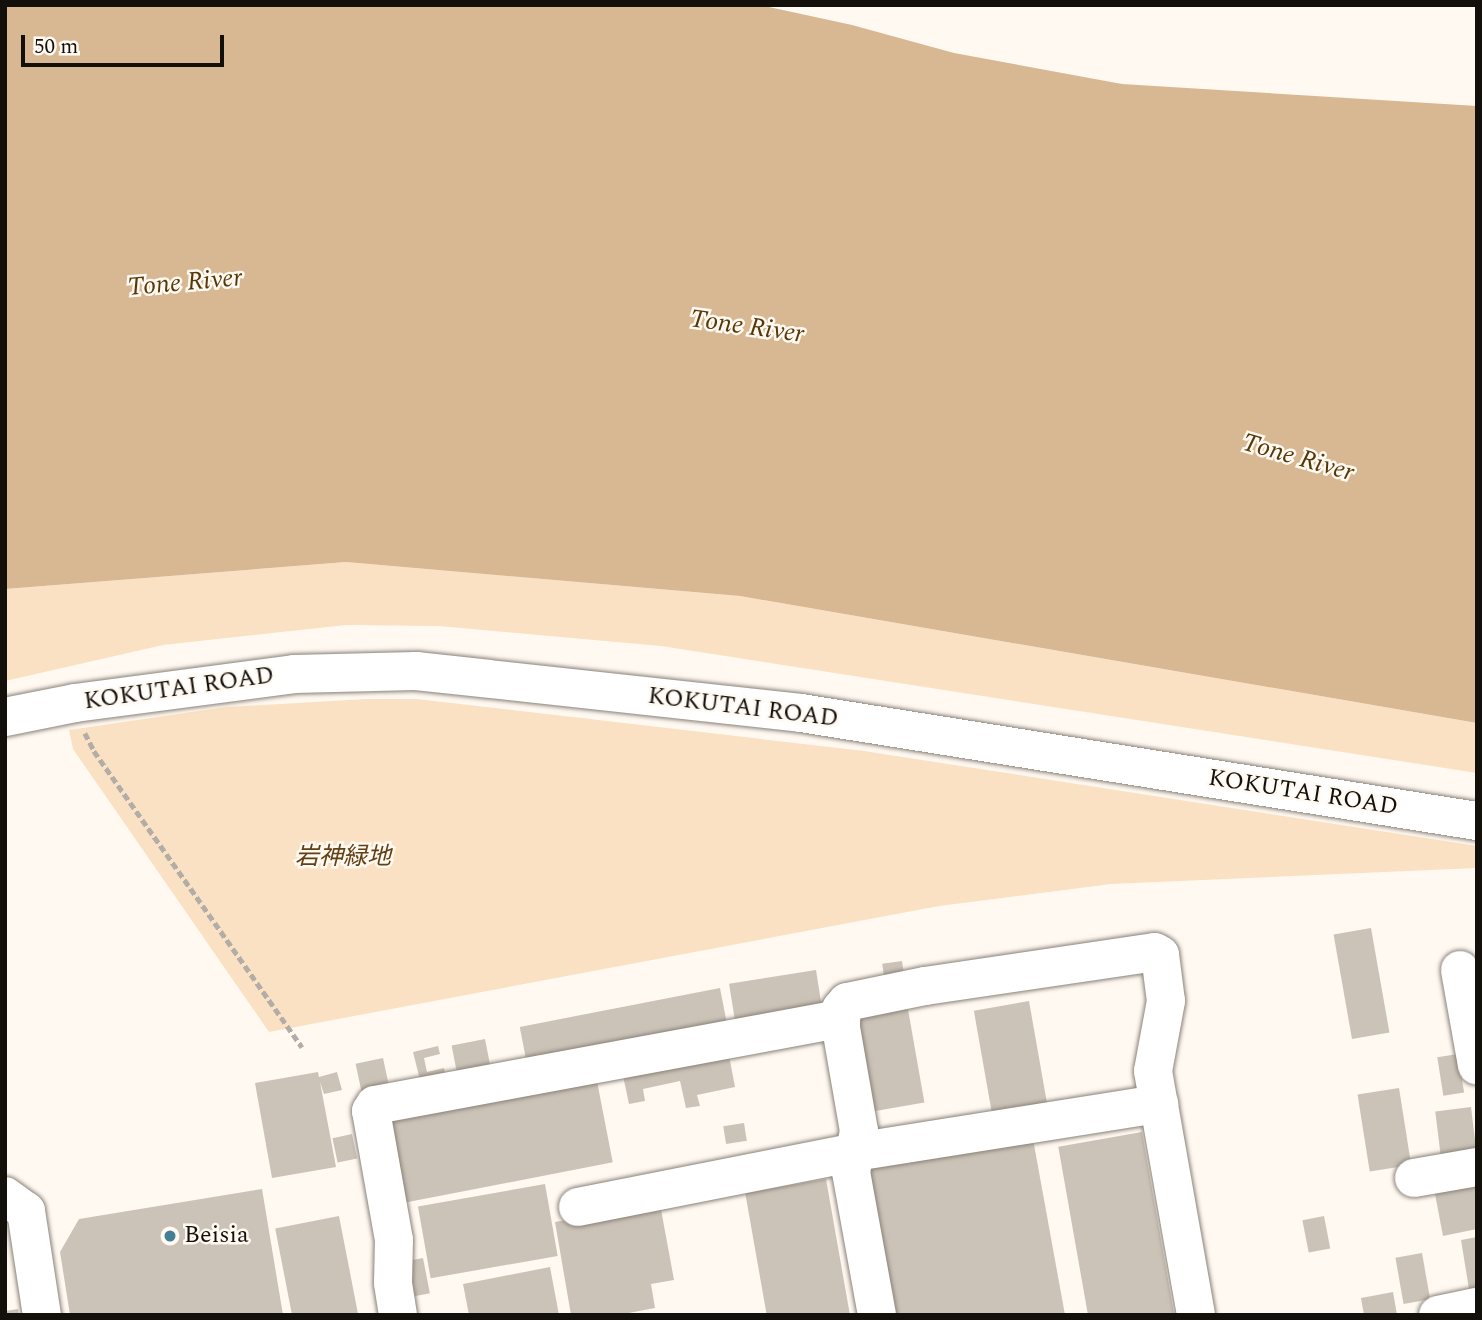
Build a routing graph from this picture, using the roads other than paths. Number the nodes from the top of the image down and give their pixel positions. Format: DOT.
graph roads {
  1 [pos="5,717"];
  2 [pos="1477,821"];
  3 [pos="1460,970"];
  4 [pos="841,1019"];
  5 [pos="1477,1065"];
  6 [pos="1159,1104"];
  7 [pos="855,1152"];
  8 [pos="1477,1167"];
  9 [pos="1414,1178"];
  10 [pos="5,1196"];
  11 [pos="579,1207"];
  12 [pos="1477,1307"];
  13 [pos="42,1315"];
  14 [pos="398,1315"];
  15 [pos="877,1315"];
  16 [pos="1196,1315"];
  17 [pos="1438,1315"];
  1 -- 2 [label="street, KOKUTAI ROAD"];
  3 -- 5 [label="street"];
  4 -- 6 [label="street"];
  4 -- 7 [label="street"];
  4 -- 14 [label="street"];
  6 -- 7 [label="street"];
  6 -- 16 [label="street"];
  7 -- 11 [label="street"];
  7 -- 15 [label="street"];
  8 -- 9 [label="street"];
  10 -- 13 [label="street"];
  12 -- 17 [label="street"];
}
